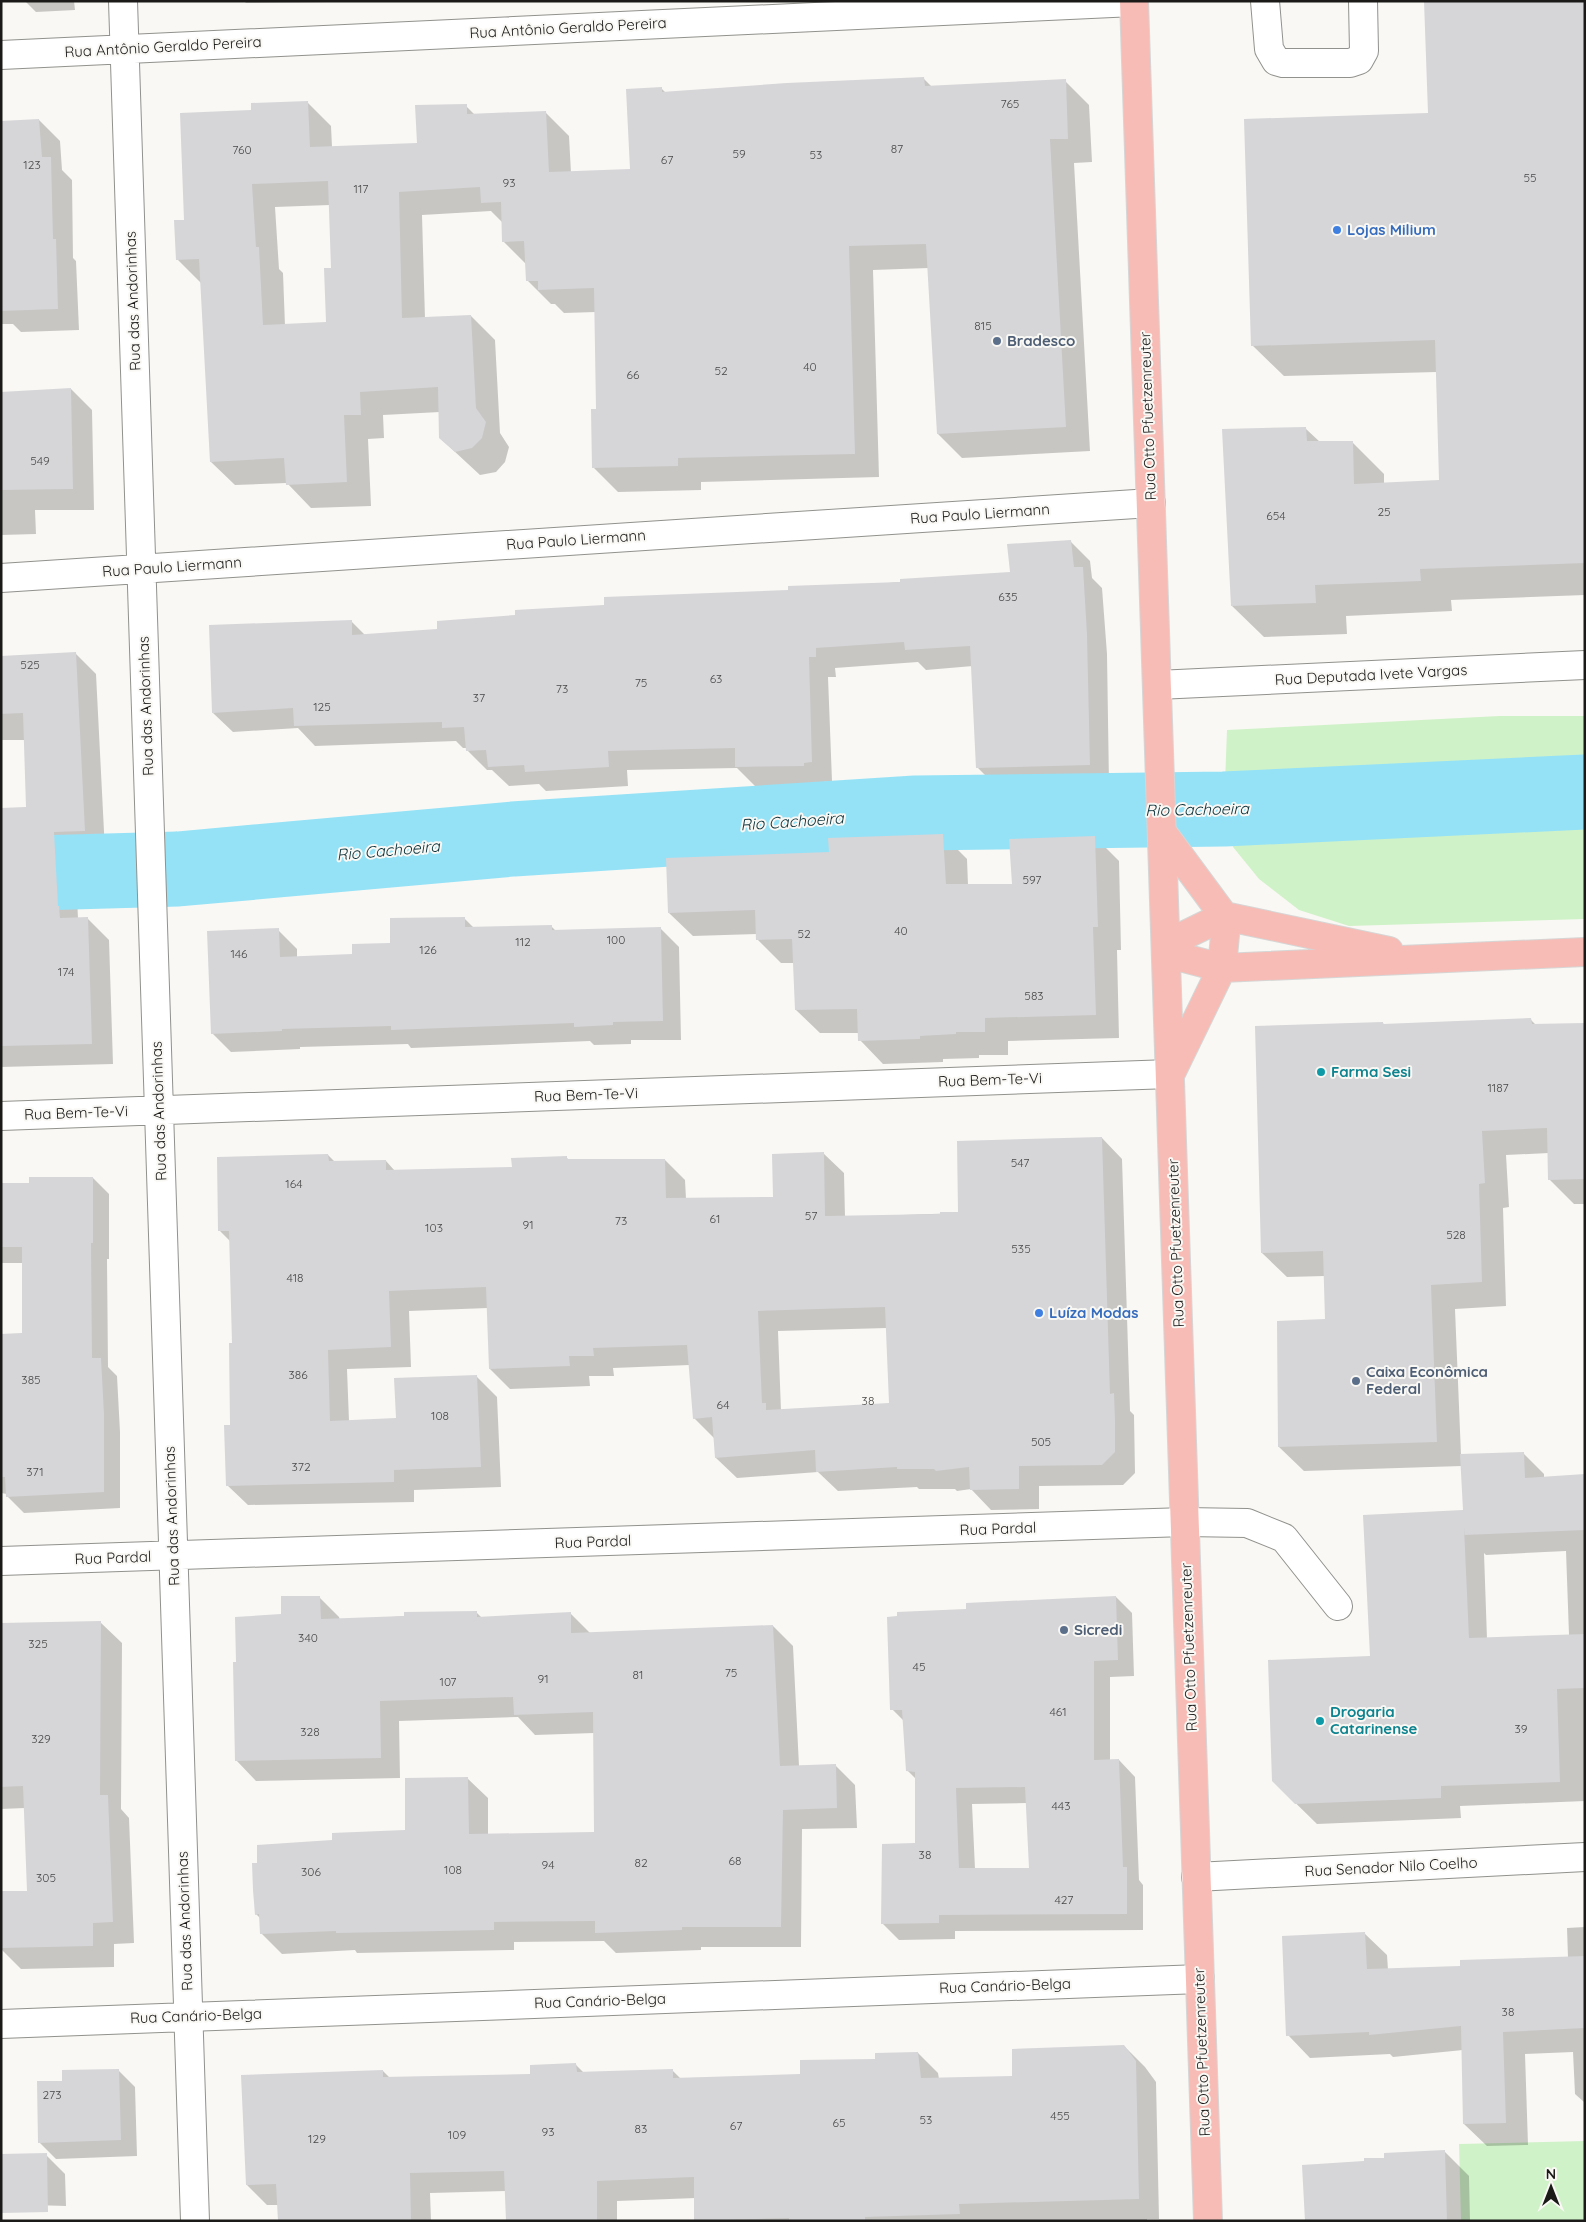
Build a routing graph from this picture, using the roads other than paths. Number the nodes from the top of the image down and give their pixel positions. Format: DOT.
graph roads {
  1 [pos="123,1"];
  2 [pos="1265,1"];
  3 [pos="1363,1"];
  4 [pos="1134,2"];
  5 [pos="125,49"];
  6 [pos="1,55"];
  7 [pos="1151,502"];
  8 [pos="141,569"];
  9 [pos="1,578"];
  10 [pos="1585,665"];
  11 [pos="1157,685"];
  12 [pos="1162,832"];
  13 [pos="1224,916"];
  14 [pos="1166,950"];
  15 [pos="1585,952"];
  16 [pos="1425,958"];
  17 [pos="1222,968"];
  18 [pos="1170,1074"];
  19 [pos="159,1110"];
  20 [pos="1,1116"];
  21 [pos="1184,1522"];
  22 [pos="173,1556"];
  23 [pos="1,1562"];
  24 [pos="1338,1606"];
  25 [pos="1585,1857"];
  26 [pos="1196,1877"];
  27 [pos="1200,1979"];
  28 [pos="188,2017"];
  29 [pos="1,2024"];
  30 [pos="195,2221"];
  31 [pos="1208,2221"];
  1 -- 5 [label="street, Rua das Andorinhas"];
  2 -- 3 [label="street"];
  4 -- 5 [label="street, Rua Antônio Geraldo Pereira"];
  4 -- 7 [label="main road, Rua Otto Pfuetzenreuter"];
  5 -- 6 [label="street, Rua Antônio Geraldo Pereira"];
  5 -- 8 [label="street, Rua das Andorinhas"];
  7 -- 8 [label="street, Rua Paulo Liermann"];
  7 -- 11 [label="main road, Rua Otto Pfuetzenreuter"];
  8 -- 9 [label="street, Rua Paulo Liermann"];
  8 -- 19 [label="street, Rua das Andorinhas"];
  10 -- 11 [label="street, Rua Deputada Ivete Vargas"];
  11 -- 12 [label="main road, Rua Otto Pfuetzenreuter"];
  12 -- 13 [label="main road"];
  12 -- 14 [label="main road, Rua Otto Pfuetzenreuter"];
  13 -- 14 [label="main road"];
  13 -- 16 [label="main road"];
  13 -- 17 [label="main road, Rua Otto Pfuetzenreuter"];
  14 -- 17 [label="main road"];
  14 -- 18 [label="main road, Rua Otto Pfuetzenreuter"];
  15 -- 16 [label="main road"];
  16 -- 17 [label="main road"];
  17 -- 18 [label="main road, Rua Otto Pfuetzenreuter"];
  18 -- 19 [label="street, Rua Bem-Te-Vi"];
  18 -- 21 [label="main road, Rua Otto Pfuetzenreuter"];
  19 -- 20 [label="street, Rua Bem-Te-Vi"];
  19 -- 22 [label="street, Rua das Andorinhas"];
  21 -- 22 [label="street, Rua Pardal"];
  21 -- 24 [label="street, Rua Pardal"];
  21 -- 26 [label="main road, Rua Otto Pfuetzenreuter"];
  22 -- 23 [label="street, Rua Pardal"];
  22 -- 28 [label="street, Rua das Andorinhas"];
  25 -- 26 [label="street, Rua Senador Nilo Coelho"];
  26 -- 27 [label="main road, Rua Otto Pfuetzenreuter"];
  27 -- 28 [label="street, Rua Canário-Belga"];
  27 -- 31 [label="main road, Rua Otto Pfuetzenreuter"];
  28 -- 29 [label="street, Rua Canário-Belga"];
  28 -- 30 [label="street, Rua das Andorinhas"];
}
